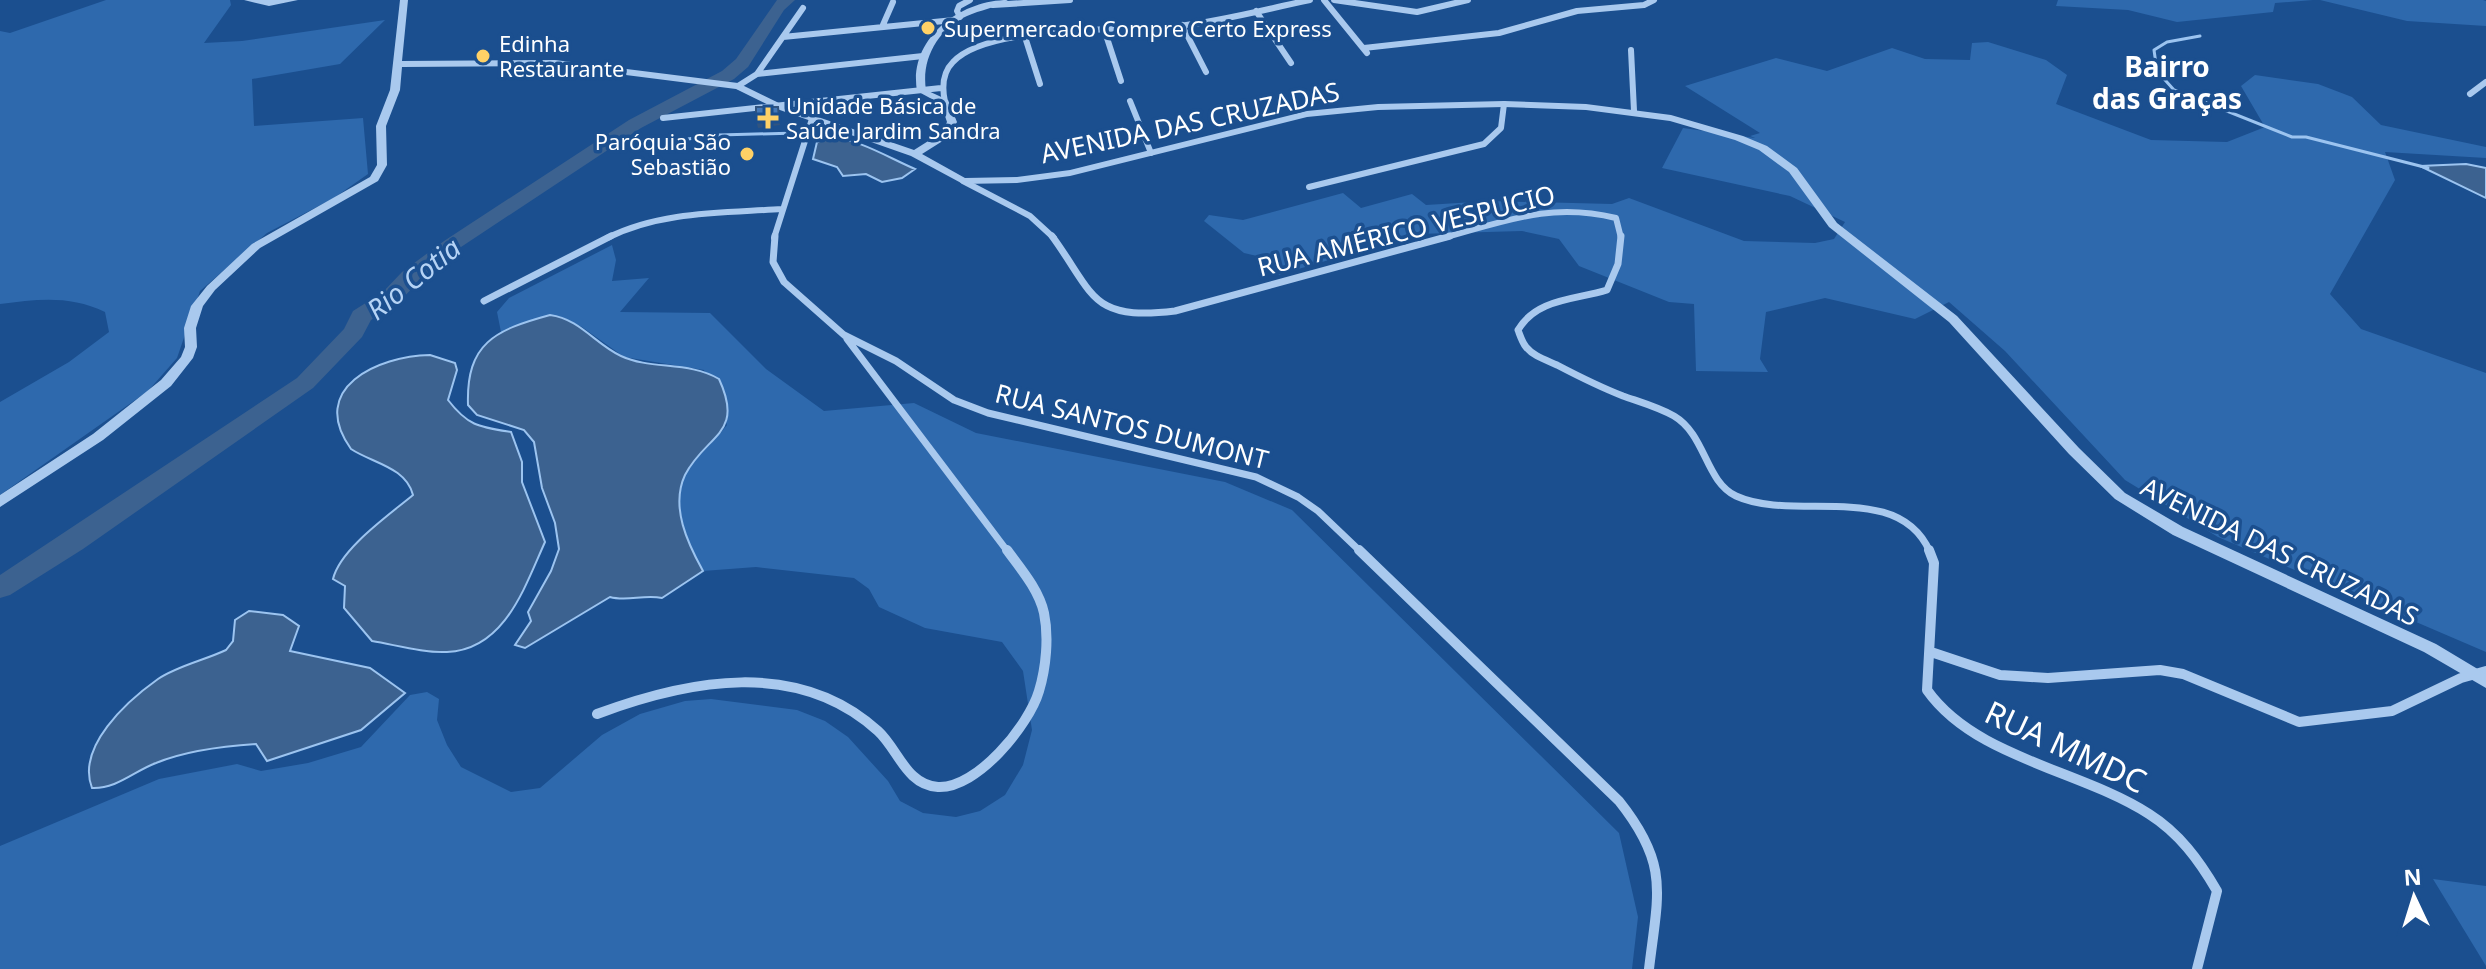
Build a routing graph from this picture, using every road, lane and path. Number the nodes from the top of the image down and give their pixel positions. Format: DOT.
graph roads {
  1 [pos="248,0"];
  2 [pos="294,0"];
  3 [pos="404,0"];
  4 [pos="970,0"];
  5 [pos="1004,0"];
  6 [pos="1070,0"];
  7 [pos="1310,0"];
  8 [pos="1324,0"];
  9 [pos="1334,0"];
  10 [pos="1468,0"];
  11 [pos="1639,0"];
  12 [pos="1654,0"];
  13 [pos="1045,1"];
  14 [pos="893,2"];
  15 [pos="993,5"];
  16 [pos="1644,5"];
  17 [pos="803,8"];
  18 [pos="1256,11"];
  19 [pos="957,18"];
  20 [pos="1182,25"];
  21 [pos="882,27"];
  22 [pos="1105,32"];
  23 [pos="783,37"];
  24 [pos="1025,37"];
  25 [pos="1631,50"];
  26 [pos="923,56"];
  27 [pos="1291,63"];
  28 [pos="398,64"];
  29 [pos="1206,72"];
  30 [pos="757,74"];
  31 [pos="1121,81"];
  32 [pos="2486,82"];
  33 [pos="1040,84"];
  34 [pos="738,86"];
  35 [pos="941,88"];
  36 [pos="922,91"];
  37 [pos="2470,94"];
  38 [pos="1130,101"];
  39 [pos="945,102"];
  40 [pos="1504,104"];
  41 [pos="780,107"];
  42 [pos="1634,111"];
  43 [pos="663,118"];
  44 [pos="812,119"];
  45 [pos="1151,153"];
  46 [pos="915,154"];
  47 [pos="963,181"];
  48 [pos="1309,187"];
  49 [pos="782,209"];
  50 [pos="484,301"];
  51 [pos="844,335"];
  52 [pos="0,502"];
  53 [pos="1931,652"];
  54 [pos="2478,677"];
  55 [pos="597,714"];
  56 [pos="1649,969"];
  57 [pos="2197,969"];
  1 -- 2 [label="street"];
  3 -- 28 [label="street"];
  4 -- 19 [label="street"];
  5 -- 15 [label="street"];
  6 -- 13 [label="street"];
  7 -- 18 [label="street"];
  8 -- 16 [label="street"];
  9 -- 10 [label="street"];
  11 -- 16 [label="street"];
  12 -- 16 [label="street"];
  13 -- 15 [label="street"];
  14 -- 21 [label="street"];
  15 -- 19 [label="street"];
  17 -- 23 [label="street"];
  18 -- 20 [label="street"];
  18 -- 27 [label="street"];
  19 -- 21 [label="street"];
  19 -- 26 [label="street"];
  20 -- 22 [label="street"];
  20 -- 29 [label="street"];
  21 -- 23 [label="street"];
  22 -- 24 [label="street"];
  22 -- 31 [label="street"];
  23 -- 30 [label="street"];
  24 -- 33 [label="street"];
  24 -- 35 [label="street"];
  25 -- 42 [label="street"];
  26 -- 30 [label="street"];
  26 -- 36 [label="street"];
  28 -- 34 [label="street"];
  28 -- 52 [label="street"];
  30 -- 34 [label="street"];
  32 -- 37 [label="street"];
  34 -- 41 [label="street"];
  35 -- 36 [label="street"];
  35 -- 39 [label="street"];
  36 -- 39 [label="street"];
  36 -- 41 [label="street"];
  38 -- 45 [label="street"];
  39 -- 46 [label="street"];
  40 -- 42 [label="street, AVENIDA DAS CRUZADAS"];
  40 -- 45 [label="street, AVENIDA DAS CRUZADAS"];
  40 -- 48 [label="street"];
  41 -- 43 [label="street"];
  41 -- 44 [label="street"];
  42 -- 54 [label="street, AVENIDA DAS CRUZADAS"];
  44 -- 46 [label="street"];
  44 -- 49 [label="street, RUA SANTOS DUMONT"];
  45 -- 47 [label="street, AVENIDA DAS CRUZADAS"];
  46 -- 47 [label="street"];
  47 -- 53 [label="street, RUA AMÉRICO VESPUCIO"];
  49 -- 50 [label="street"];
  49 -- 51 [label="street, RUA SANTOS DUMONT"];
  51 -- 55 [label="street"];
  51 -- 56 [label="street, RUA SANTOS DUMONT"];
  53 -- 54 [label="street"];
  53 -- 57 [label="street, RUA MMDC"];
}
